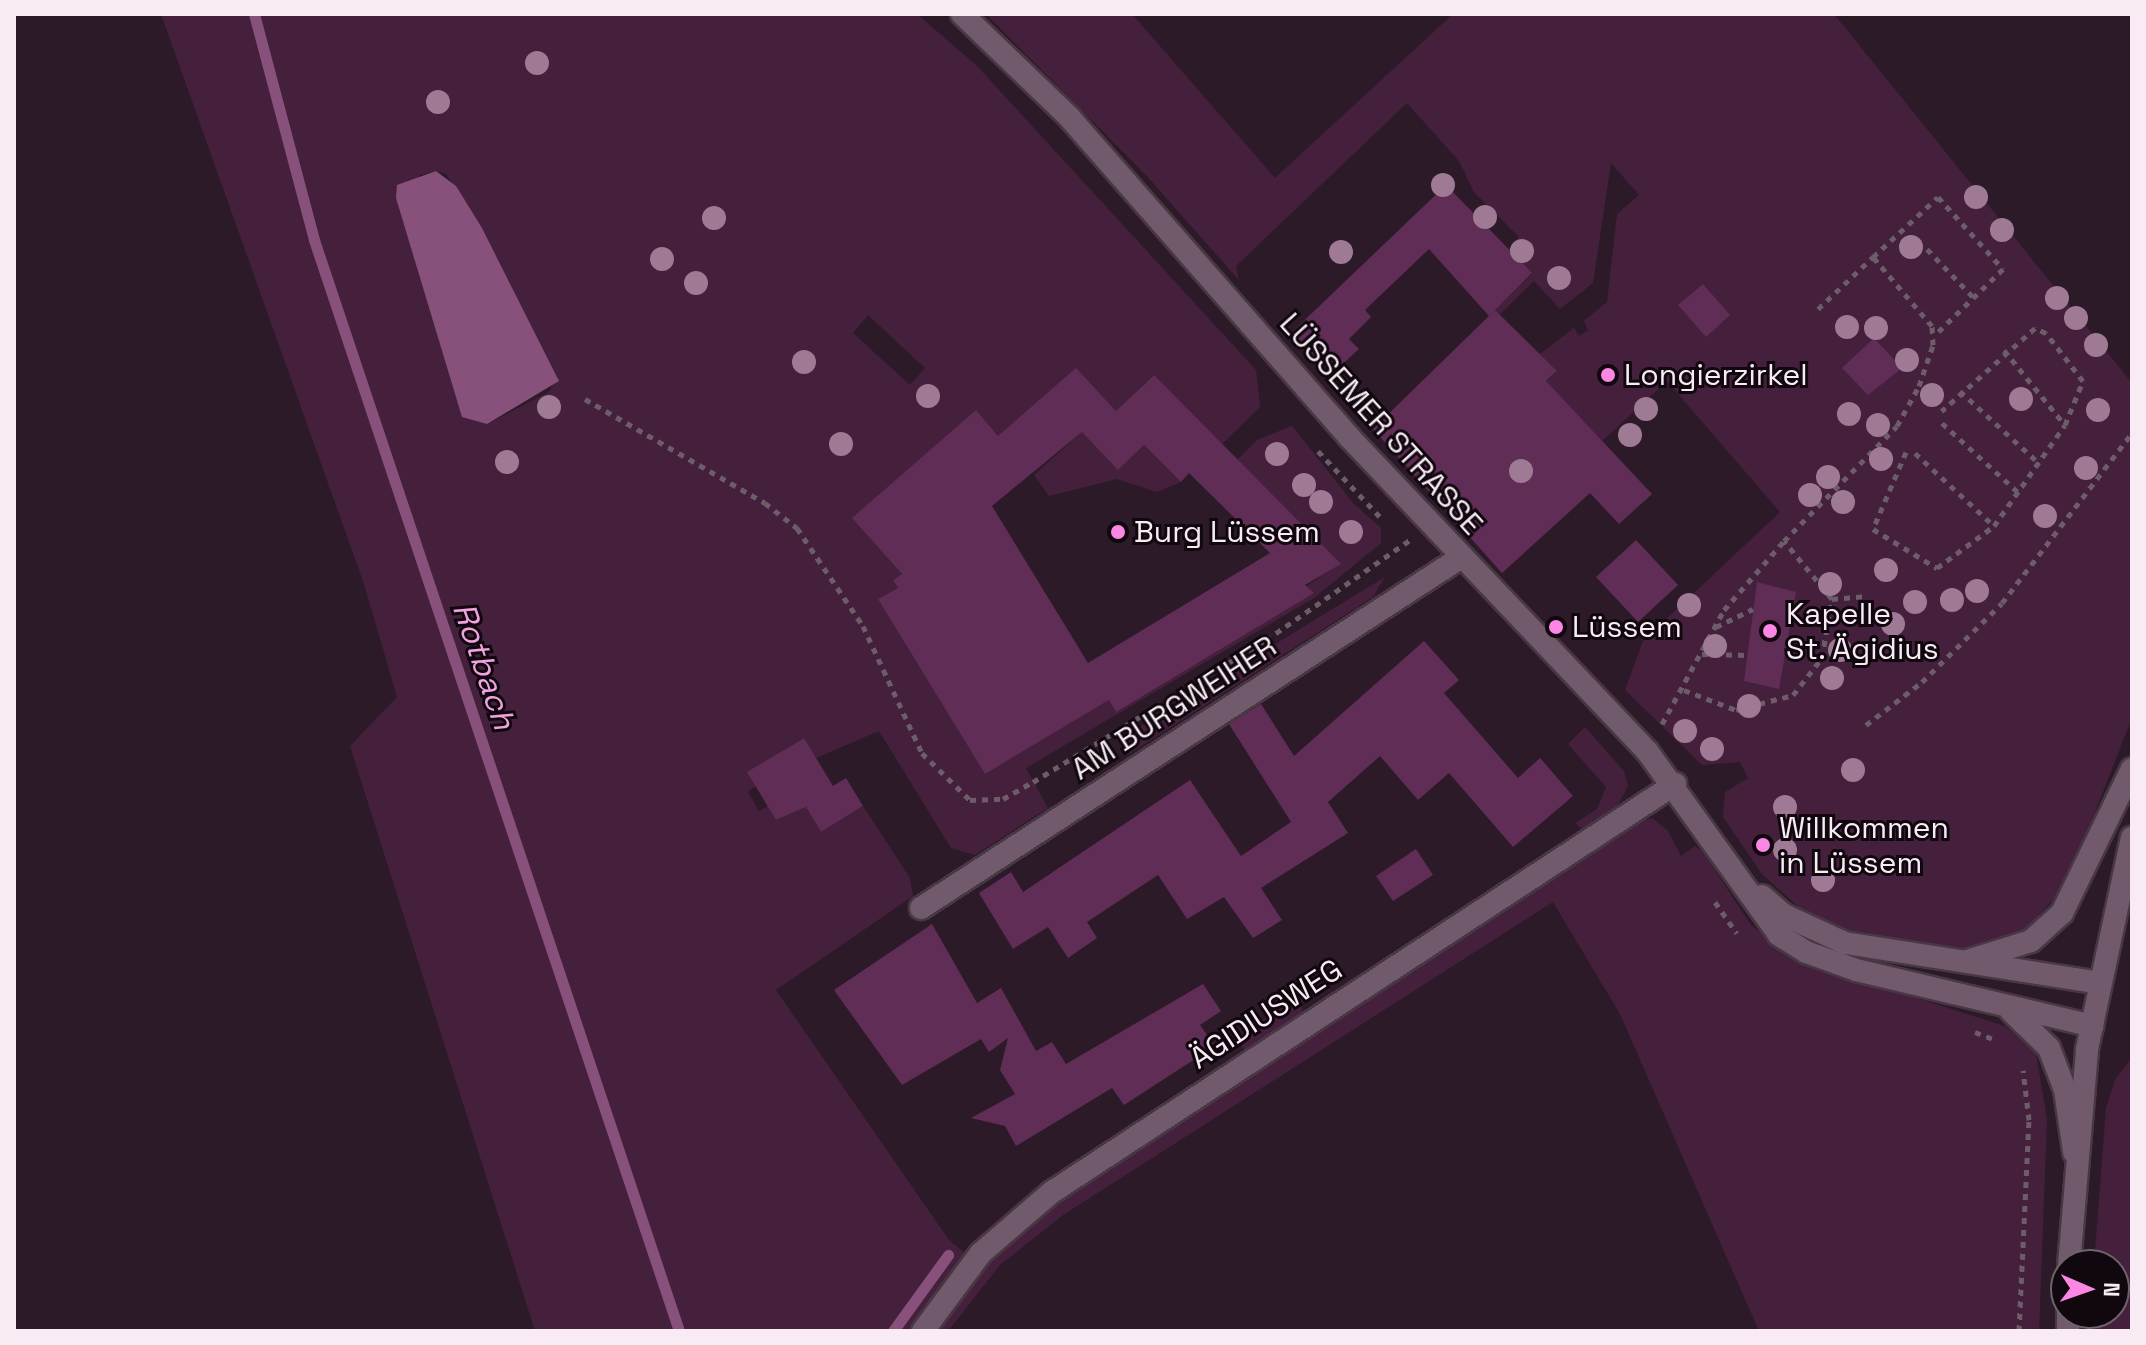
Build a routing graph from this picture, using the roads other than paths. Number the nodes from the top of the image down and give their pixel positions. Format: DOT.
graph roads {
  1 [pos="962,14"];
  2 [pos="1460,558"];
  3 [pos="2132,769"];
  4 [pos="1675,784"];
  5 [pos="2132,838"];
  6 [pos="1746,882"];
  7 [pos="921,908"];
  8 [pos="1944,963"];
  9 [pos="2100,983"];
  10 [pos="1991,1004"];
  11 [pos="2092,1026"];
  12 [pos="2075,1157"];
  13 [pos="2070,1249"];
  14 [pos="923,1331"];
  1 -- 2 [label="street, LÜSSEMER STRASSE"];
  2 -- 4 [label="street, LÜSSEMER STRASSE"];
  2 -- 7 [label="street, AM BURGWEIHER"];
  3 -- 8 [label="street, LÜSSEMER STRASSE"];
  4 -- 6 [label="street, LÜSSEMER STRASSE"];
  4 -- 14 [label="street, ÄGIDIUSWEG"];
  5 -- 9 [label="street"];
  6 -- 8 [label="street, LÜSSEMER STRASSE"];
  6 -- 10 [label="street, LÜSSEMER STRASSE"];
  8 -- 9 [label="street, LÜSSEMER STRASSE"];
  9 -- 11 [label="street"];
  10 -- 11 [label="street, LÜSSEMER STRASSE"];
  10 -- 12 [label="street, LÜSSEMER STRASSE"];
  11 -- 12 [label="street"];
  12 -- 13 [label="street"];
}
